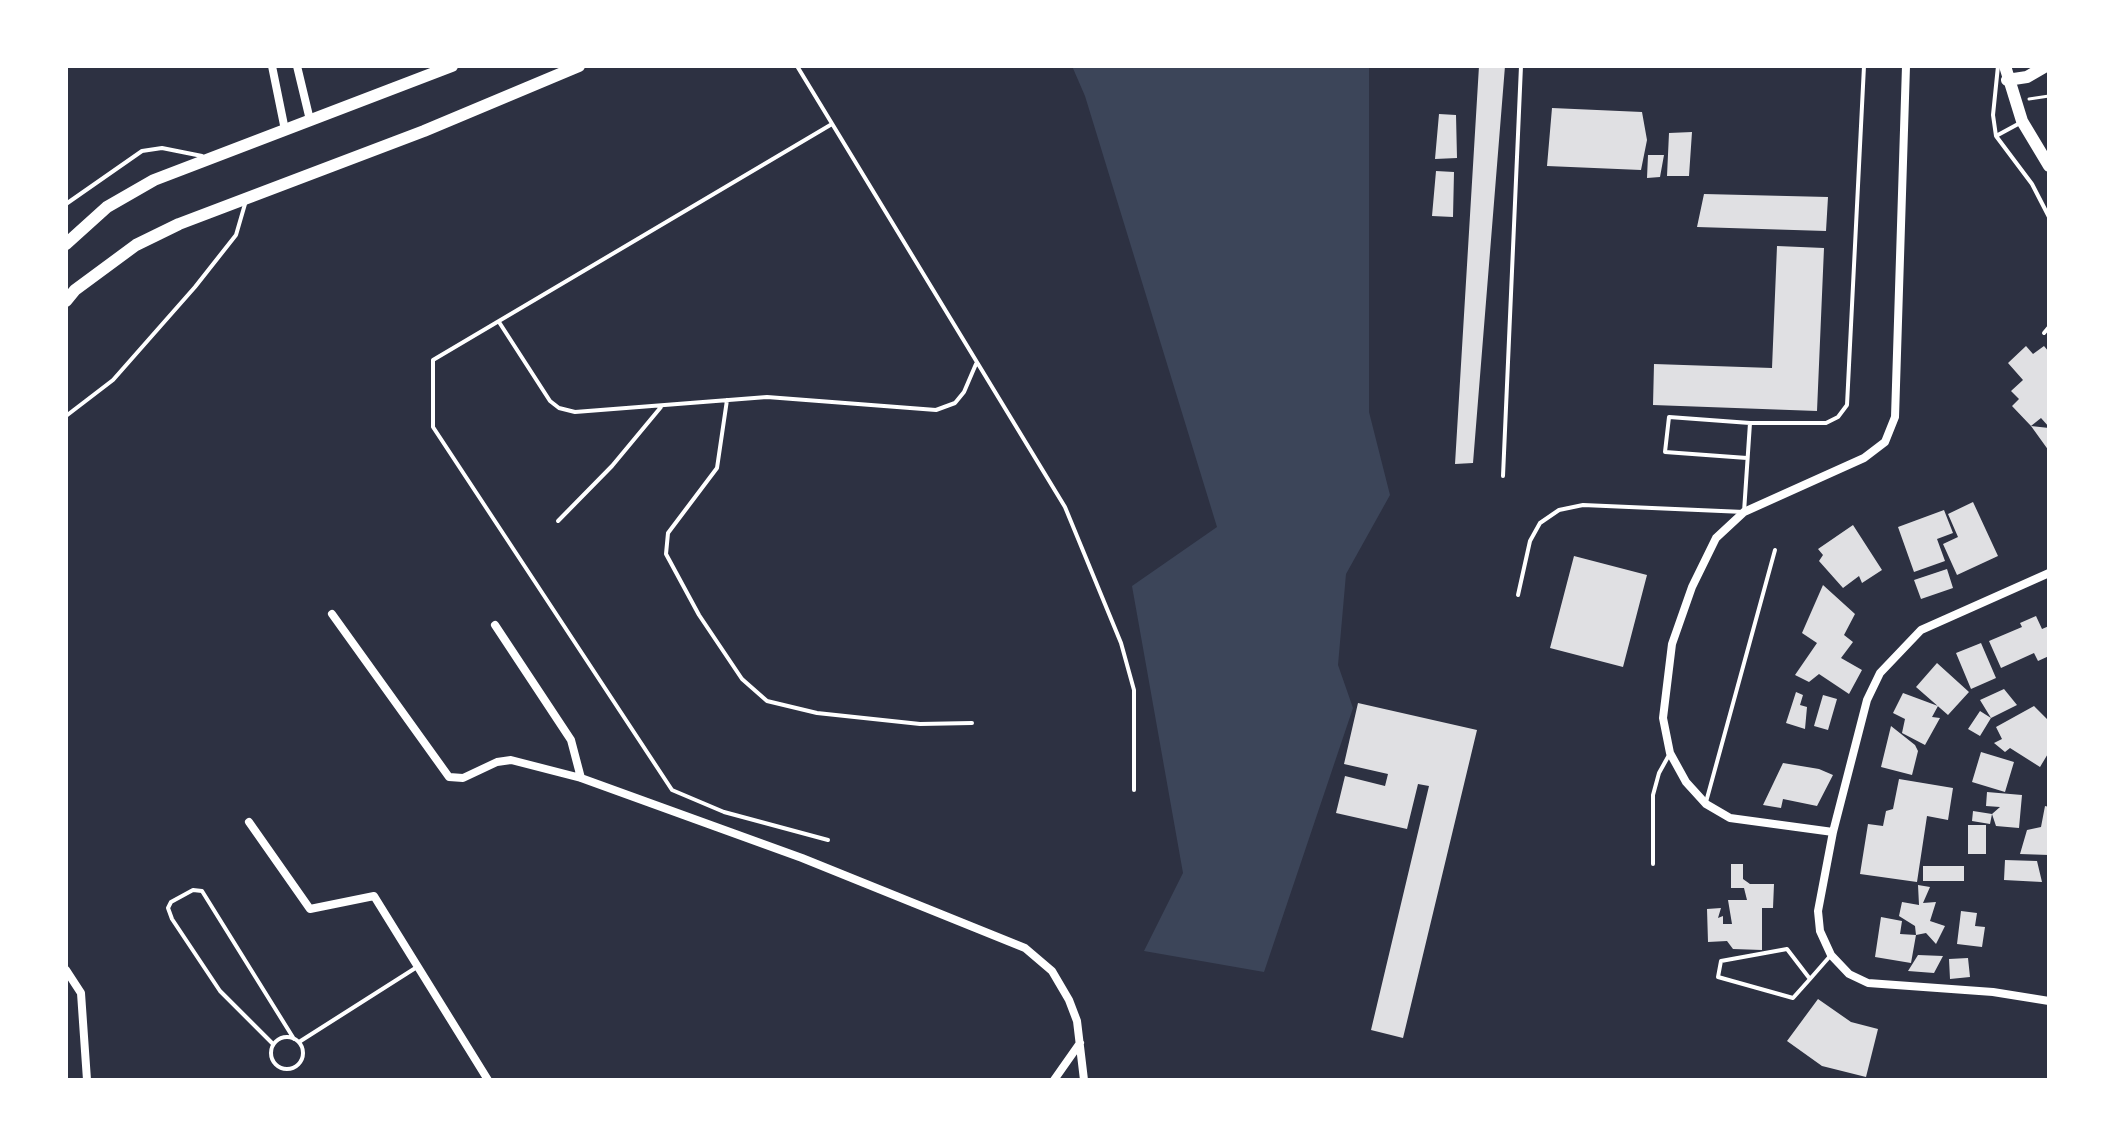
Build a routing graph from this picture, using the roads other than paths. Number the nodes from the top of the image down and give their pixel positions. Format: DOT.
graph roads {
  1 [pos="272,66"];
  2 [pos="297,66"];
  3 [pos="452,66"];
  4 [pos="579,66"];
  5 [pos="797,66"];
  6 [pos="1521,66"];
  7 [pos="1864,66"];
  8 [pos="1906,66"];
  9 [pos="1998,66"];
  10 [pos="2005,66"];
  11 [pos="2046,66"];
  12 [pos="2007,80"];
  13 [pos="310,120"];
  14 [pos="2022,121"];
  15 [pos="832,124"];
  16 [pos="285,130"];
  17 [pos="1996,136"];
  18 [pos="2043,149"];
  19 [pos="213,158"];
  20 [pos="2049,166"];
  21 [pos="246,198"];
  22 [pos="66,204"];
  23 [pos="2049,217"];
  24 [pos="66,244"];
  25 [pos="66,301"];
  26 [pos="499,322"];
  27 [pos="2049,327"];
  28 [pos="2044,333"];
  29 [pos="976,364"];
  30 [pos="727,400"];
  31 [pos="662,407"];
  32 [pos="66,416"];
  33 [pos="1750,423"];
  34 [pos="1747,458"];
  35 [pos="1503,476"];
  36 [pos="1744,512"];
  37 [pos="558,521"];
  38 [pos="1775,550"];
  39 [pos="2049,573"];
  40 [pos="1518,595"];
  41 [pos="332,614"];
  42 [pos="495,625"];
  43 [pos="972,723"];
  44 [pos="1670,753"];
  45 [pos="581,778"];
  46 [pos="1134,790"];
  47 [pos="1706,804"];
  48 [pos="249,822"];
  49 [pos="1833,832"];
  50 [pos="828,840"];
  51 [pos="1653,864"];
  52 [pos="1831,955"];
  53 [pos="417,967"];
  54 [pos="66,970"];
  55 [pos="1810,979"];
  56 [pos="2049,1001"];
  57 [pos="296,1041"];
  58 [pos="1080,1043"];
  59 [pos="273,1044"];
  60 [pos="87,1080"];
  61 [pos="488,1080"];
  62 [pos="1054,1080"];
  63 [pos="1084,1080"];
  1 -- 16 [label="street"];
  2 -- 13 [label="street"];
  3 -- 13 [label="main road"];
  4 -- 21 [label="main road"];
  5 -- 15 [label="lane"];
  6 -- 35 [label="lane"];
  7 -- 33 [label="lane"];
  8 -- 36 [label="street"];
  9 -- 17 [label="lane"];
  10 -- 12 [label="main road"];
  11 -- 12 [label="main road"];
  12 -- 14 [label="main road"];
  13 -- 16 [label="main road"];
  14 -- 17 [label="lane"];
  14 -- 18 [label="main road"];
  15 -- 26 [label="lane"];
  15 -- 29 [label="lane"];
  16 -- 19 [label="main road"];
  17 -- 23 [label="lane"];
  18 -- 20 [label="main road"];
  19 -- 22 [label="lane"];
  19 -- 24 [label="main road"];
  21 -- 25 [label="main road"];
  21 -- 32 [label="lane"];
  26 -- 31 [label="lane"];
  26 -- 50 [label="lane"];
  27 -- 28 [label="lane"];
  29 -- 30 [label="lane"];
  29 -- 46 [label="lane"];
  30 -- 31 [label="lane"];
  30 -- 43 [label="lane"];
  31 -- 37 [label="lane"];
  33 -- 34 [label="lane"];
  33 -- 34 [label="lane"];
  34 -- 36 [label="lane"];
  36 -- 40 [label="lane"];
  36 -- 44 [label="street"];
  38 -- 47 [label="lane"];
  39 -- 49 [label="street"];
  41 -- 45 [label="street"];
  42 -- 45 [label="street"];
  44 -- 47 [label="street"];
  44 -- 51 [label="lane"];
  45 -- 58 [label="street"];
  47 -- 49 [label="street"];
  48 -- 53 [label="street"];
  49 -- 52 [label="street"];
  52 -- 55 [label="lane"];
  52 -- 56 [label="street"];
  53 -- 57 [label="lane"];
  53 -- 61 [label="street"];
  54 -- 60 [label="street"];
  55 -- 55 [label="lane"];
  57 -- 59 [label="lane"];
  57 -- 59 [label="lane"];
  57 -- 59 [label="lane"];
  58 -- 62 [label="street"];
  58 -- 63 [label="street"];
}
